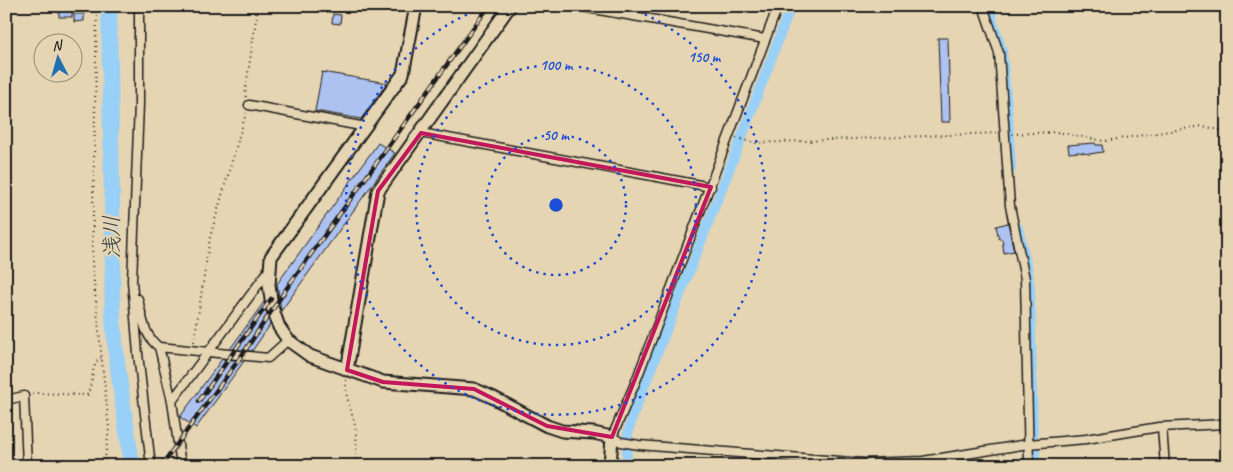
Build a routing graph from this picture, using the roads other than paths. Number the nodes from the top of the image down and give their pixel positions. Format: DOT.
graph roads {
  1 [pos="139,6"];
  2 [pos="416,6"];
  3 [pos="510,6"];
  4 [pos="576,6"];
  5 [pos="778,6"];
  6 [pos="986,6"];
  7 [pos="765,39"];
  8 [pos="249,105"];
  9 [pos="366,127"];
  10 [pos="421,133"];
  11 [pos="711,187"];
  12 [pos="270,269"];
  13 [pos="132,280"];
  14 [pos="288,340"];
  15 [pos="159,347"];
  16 [pos="209,352"];
  17 [pos="347,370"];
  18 [pos="6,400"];
  19 [pos="172,401"];
  20 [pos="1227,424"];
  21 [pos="1162,427"];
  22 [pos="616,440"];
  23 [pos="1028,444"];
  24 [pos="27,466"];
  25 [pos="151,466"];
  26 [pos="181,466"];
  27 [pos="610,466"];
  28 [pos="1029,466"];
  29 [pos="1165,466"];
  1 -- 13 [label="street"];
  2 -- 9 [label="street"];
  3 -- 10 [label="street"];
  4 -- 7 [label="street"];
  5 -- 7 [label="street"];
  6 -- 23 [label="street"];
  7 -- 11 [label="street"];
  8 -- 9 [label="street"];
  9 -- 12 [label="street"];
  10 -- 11 [label="street"];
  10 -- 17 [label="street"];
  11 -- 22 [label="street"];
  12 -- 14 [label="street"];
  12 -- 16 [label="street"];
  13 -- 15 [label="street"];
  13 -- 25 [label="street"];
  14 -- 16 [label="street"];
  14 -- 17 [label="street"];
  15 -- 16 [label="street"];
  15 -- 19 [label="street"];
  16 -- 19 [label="street"];
  17 -- 22 [label="street"];
  18 -- 24 [label="street"];
  19 -- 26 [label="street"];
  20 -- 21 [label="street"];
  21 -- 23 [label="street"];
  21 -- 29 [label="street"];
  22 -- 23 [label="street"];
  22 -- 27 [label="street"];
  23 -- 28 [label="street"];
}
